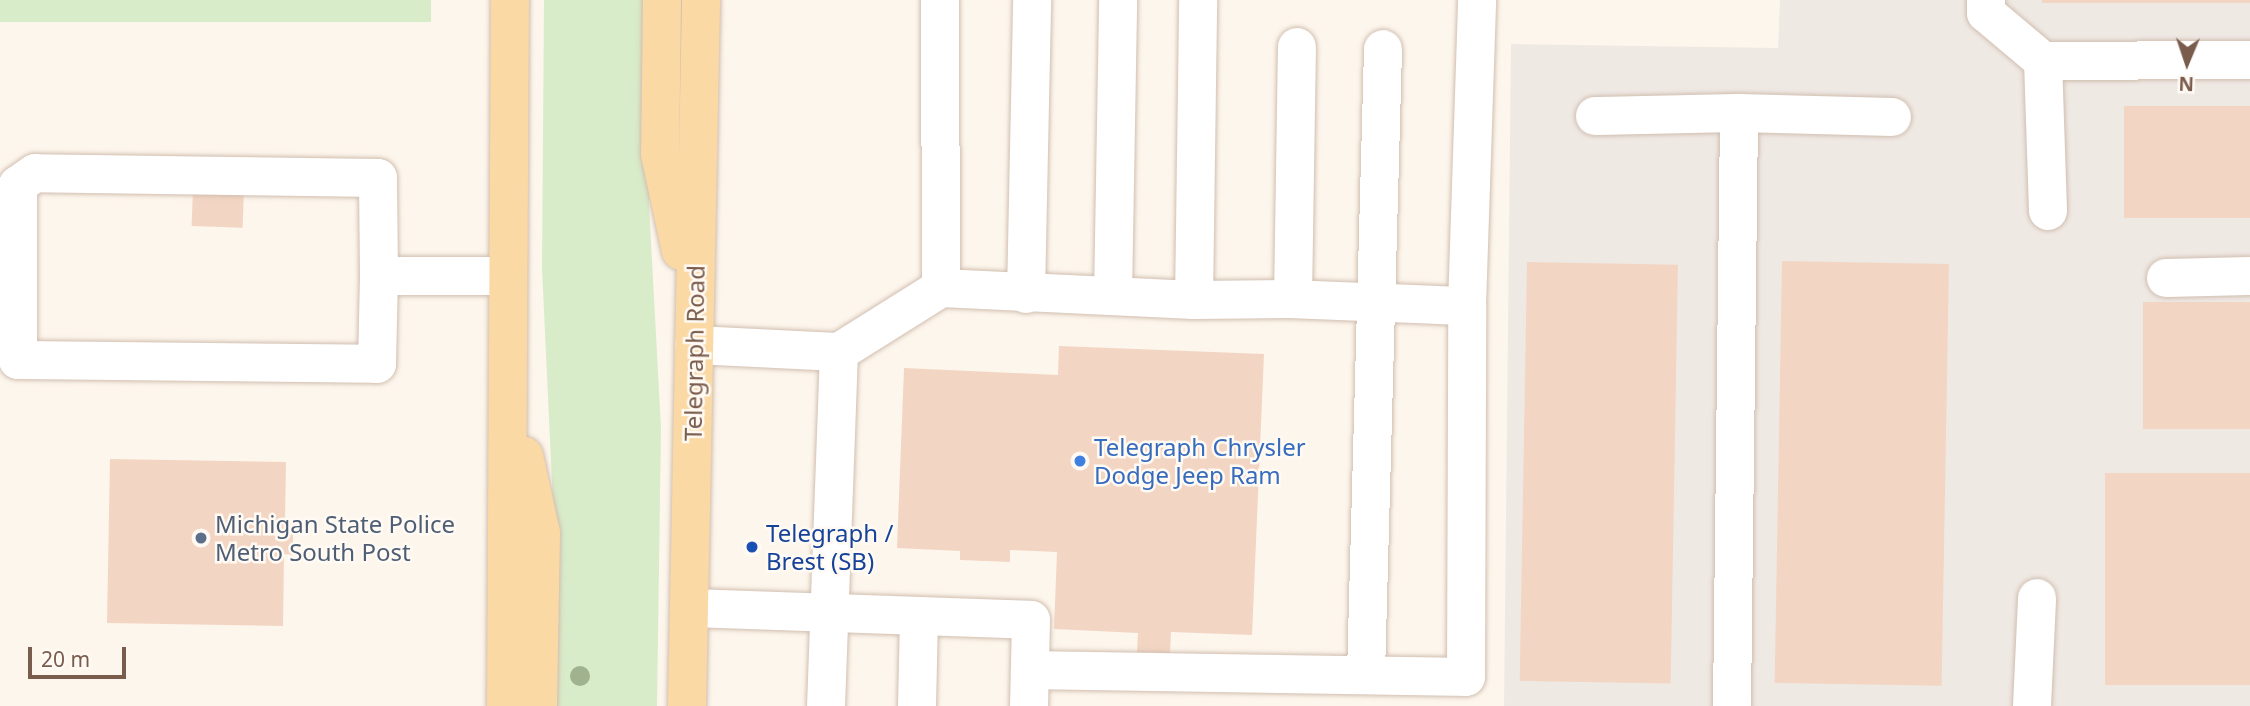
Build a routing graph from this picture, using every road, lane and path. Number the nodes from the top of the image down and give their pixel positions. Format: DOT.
graph roads {
  1 [pos="510,0"];
  2 [pos="662,0"];
  3 [pos="701,0"];
  4 [pos="940,0"];
  5 [pos="1032,0"];
  6 [pos="1118,0"];
  7 [pos="1198,0"];
  8 [pos="1477,0"];
  9 [pos="1986,0"];
  10 [pos="1297,47"];
  11 [pos="1383,49"];
  12 [pos="2250,60"];
  13 [pos="2043,61"];
  14 [pos="1739,113"];
  15 [pos="1595,116"];
  16 [pos="1892,117"];
  17 [pos="2048,211"];
  18 [pos="379,276"];
  19 [pos="508,276"];
  20 [pos="2250,276"];
  21 [pos="2166,278"];
  22 [pos="941,288"];
  23 [pos="1026,295"];
  24 [pos="1113,296"];
  25 [pos="1293,299"];
  26 [pos="1194,300"];
  27 [pos="1379,303"];
  28 [pos="1467,306"];
  29 [pos="694,328"];
  30 [pos="839,352"];
  31 [pos="508,379"];
  32 [pos="2037,598"];
  33 [pos="689,608"];
  34 [pos="828,613"];
  35 [pos="919,616"];
  36 [pos="1366,674"];
  37 [pos="1029,688"];
  38 [pos="506,706"];
  39 [pos="538,706"];
  40 [pos="687,706"];
  41 [pos="826,706"];
  42 [pos="917,706"];
  43 [pos="1732,706"];
  44 [pos="2032,706"];
  1 -- 19 [label="main road"];
  2 -- 29 [label="main road"];
  3 -- 29 [label="main road, Telegraph Road"];
  4 -- 22 [label="lane"];
  5 -- 23 [label="lane"];
  6 -- 24 [label="lane"];
  7 -- 26 [label="lane"];
  8 -- 28 [label="lane"];
  9 -- 13 [label="lane"];
  10 -- 25 [label="lane"];
  11 -- 27 [label="lane"];
  12 -- 13 [label="lane"];
  13 -- 17 [label="lane"];
  14 -- 15 [label="lane"];
  14 -- 16 [label="lane"];
  14 -- 43 [label="lane"];
  18 -- 18 [label="lane"];
  18 -- 19 [label="lane"];
  19 -- 31 [label="main road"];
  20 -- 21 [label="lane"];
  22 -- 23 [label="lane"];
  22 -- 30 [label="lane"];
  23 -- 24 [label="lane"];
  24 -- 26 [label="lane"];
  25 -- 26 [label="lane"];
  25 -- 27 [label="lane"];
  27 -- 28 [label="lane"];
  27 -- 36 [label="lane"];
  28 -- 36 [label="lane"];
  29 -- 30 [label="lane"];
  29 -- 33 [label="main road, Telegraph Road"];
  30 -- 34 [label="lane"];
  31 -- 38 [label="main road"];
  31 -- 39 [label="main road"];
  32 -- 44 [label="lane"];
  33 -- 34 [label="lane"];
  33 -- 40 [label="main road, Telegraph Road"];
  34 -- 35 [label="lane"];
  34 -- 41 [label="lane"];
  35 -- 37 [label="lane"];
  35 -- 42 [label="lane"];
  36 -- 37 [label="lane"];
}
